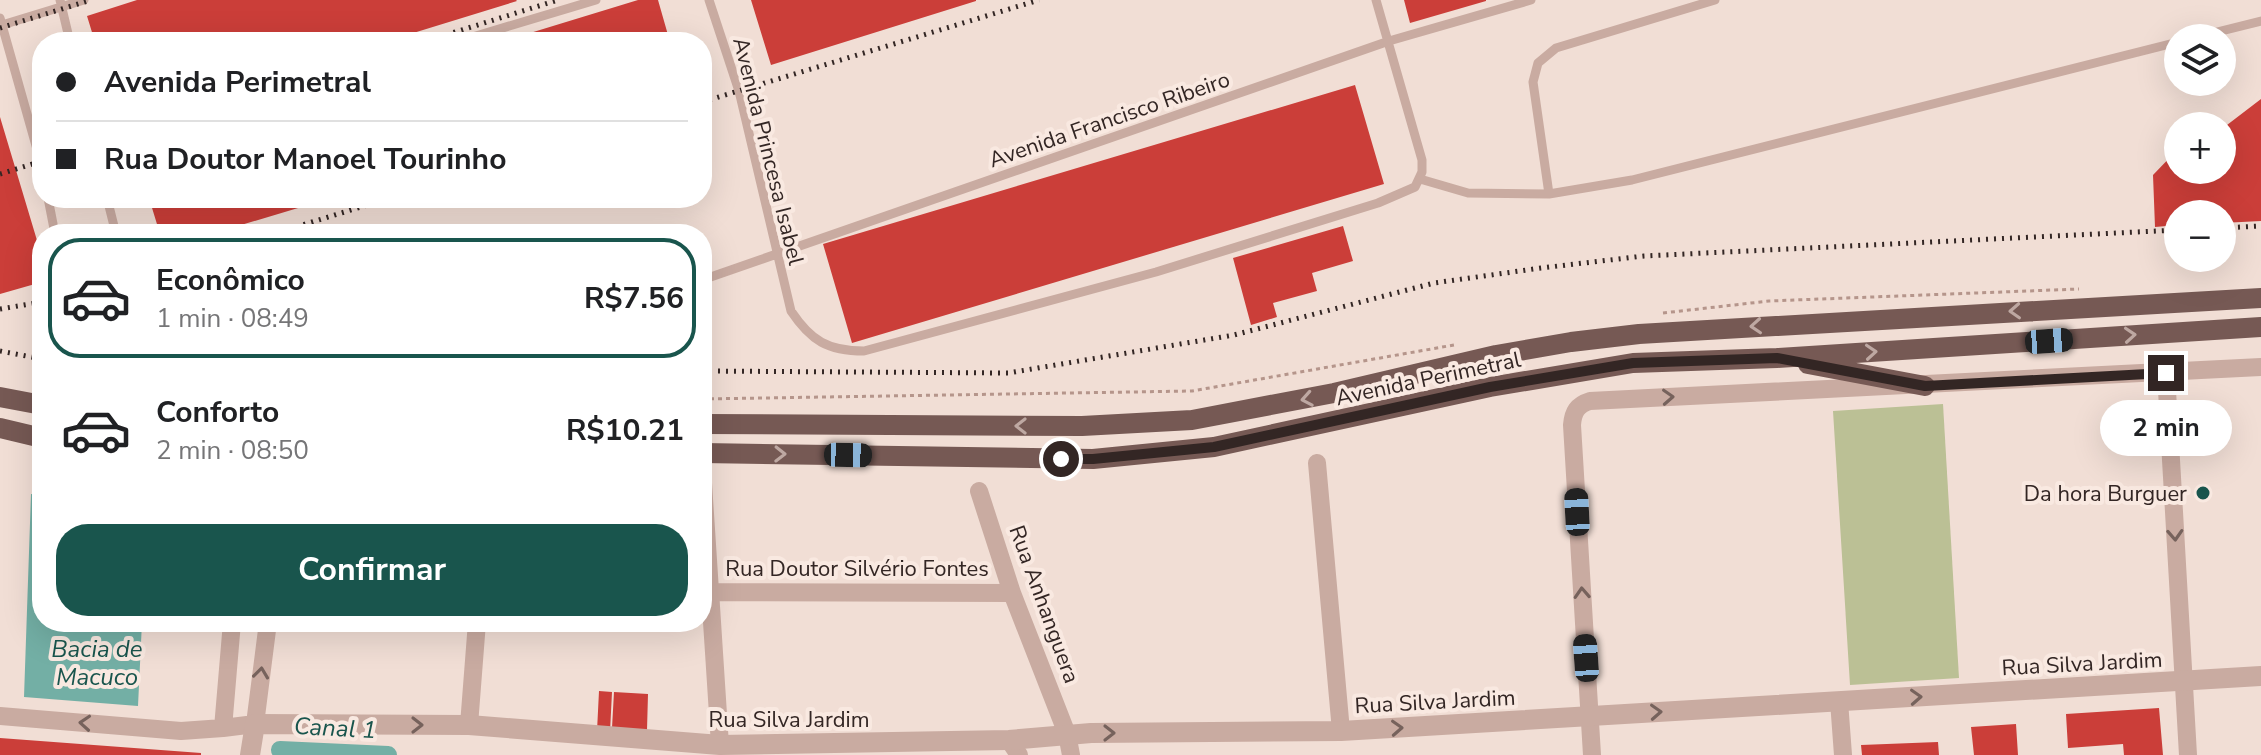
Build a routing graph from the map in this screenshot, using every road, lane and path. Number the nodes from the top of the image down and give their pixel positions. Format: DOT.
graph roads {
  1 [pos="84,0"];
  2 [pos="596,0"];
  3 [pos="709,0"];
  4 [pos="1376,0"];
  5 [pos="1531,0"];
  6 [pos="1715,0"];
  7 [pos="61,4"];
  8 [pos="2261,21"];
  9 [pos="1,22"];
  10 [pos="2236,27"];
  11 [pos="68,32"];
  12 [pos="489,32"];
  13 [pos="1389,41"];
  14 [pos="2164,46"];
  15 [pos="32,131"];
  16 [pos="1420,179"];
  17 [pos="1549,194"];
  18 [pos="777,253"];
  19 [pos="712,276"];
  20 [pos="2261,298"];
  21 [pos="2261,327"];
  22 [pos="1777,358"];
  23 [pos="2261,367"];
  24 [pos="2166,373"];
  25 [pos="1925,386"];
  26 [pos="0,397"];
  27 [pos="32,403"];
  28 [pos="712,424"];
  29 [pos="0,428"];
  30 [pos="32,436"];
  31 [pos="712,453"];
  32 [pos="1317,463"];
  33 [pos="979,491"];
  34 [pos="712,592"];
  35 [pos="1012,593"];
  36 [pos="231,632"];
  37 [pos="267,632"];
  38 [pos="476,632"];
  39 [pos="710,632"];
  40 [pos="2261,676"];
  41 [pos="2184,681"];
  42 [pos="1839,701"];
  43 [pos="0,716"];
  44 [pos="1589,716"];
  45 [pos="255,724"];
  46 [pos="469,725"];
  47 [pos="223,728"];
  48 [pos="1341,731"];
  49 [pos="1067,734"];
  50 [pos="1014,748"];
  51 [pos="720,750"];
  52 [pos="250,755"];
  53 [pos="1071,755"];
  54 [pos="1592,755"];
  55 [pos="1843,755"];
  56 [pos="2188,755"];
  1 -- 7 [label="lane"];
  2 -- 12 [label="lane"];
  3 -- 18 [label="lane, Avenida Princesa Isabel"];
  4 -- 13 [label="lane"];
  5 -- 13 [label="lane, Avenida Francisco Ribeiro"];
  6 -- 17 [label="lane"];
  7 -- 9 [label="lane"];
  7 -- 11 [label="lane"];
  8 -- 10 [label="lane"];
  9 -- 15 [label="lane"];
  13 -- 16 [label="lane"];
  13 -- 18 [label="lane, Avenida Francisco Ribeiro"];
  14 -- 17 [label="lane"];
  16 -- 17 [label="lane"];
  16 -- 18 [label="lane, Avenida Princesa Isabel"];
  18 -- 19 [label="lane, Avenida Francisco Ribeiro"];
  20 -- 28 [label="main road, Avenida Perimetral, one-way"];
  22 -- 21 [label="main road, Avenida Perimetral, one-way"];
  22 -- 25 [label="main road"];
  31 -- 22 [label="main road, Avenida Perimetral, one-way"];
  23 -- 24 [label="street"];
  24 -- 25 [label="street"];
  24 -- 41 [label="street, one-way"];
  44 -- 25 [label="street, one-way"];
  26 -- 27 [label="main road"];
  29 -- 30 [label="main road"];
  32 -- 48 [label="street"];
  33 -- 35 [label="street, Rua Anhanguera"];
  34 -- 35 [label="street, Rua Doutor Silvério Fontes"];
  35 -- 49 [label="street, Rua Anhanguera"];
  36 -- 47 [label="street"];
  45 -- 37 [label="street, one-way"];
  38 -- 46 [label="street"];
  39 -- 51 [label="street"];
  40 -- 41 [label="street, Rua Silva Jardim"];
  42 -- 41 [label="street, Rua Silva Jardim, one-way"];
  41 -- 56 [label="street"];
  44 -- 42 [label="street, Rua Silva Jardim, one-way"];
  42 -- 55 [label="street"];
  47 -- 43 [label="street, one-way"];
  48 -- 44 [label="street, Rua Silva Jardim, one-way"];
  44 -- 54 [label="street"];
  45 -- 46 [label="street, Rua Silva Jardim, one-way"];
  45 -- 47 [label="street"];
  45 -- 52 [label="street"];
  46 -- 51 [label="street, Rua Silva Jardim"];
  49 -- 48 [label="street, Rua Silva Jardim, one-way"];
  49 -- 50 [label="street, Rua Silva Jardim"];
  49 -- 53 [label="street, Rua Anhanguera"];
  50 -- 51 [label="street, Rua Silva Jardim"];
}
